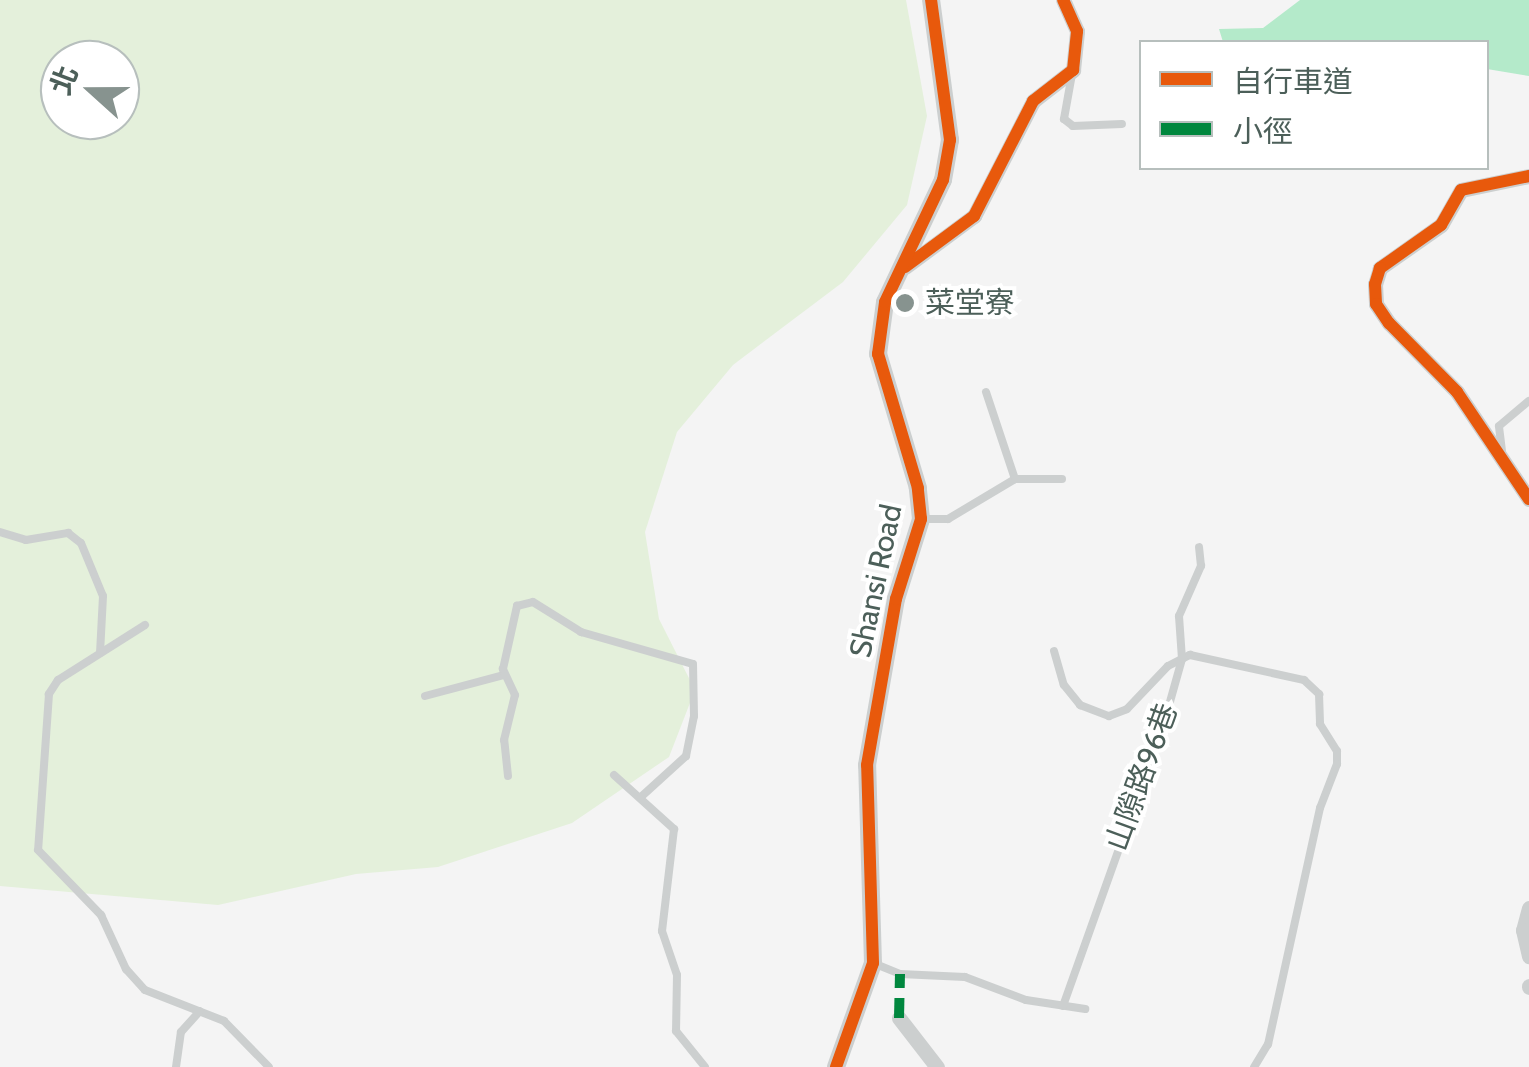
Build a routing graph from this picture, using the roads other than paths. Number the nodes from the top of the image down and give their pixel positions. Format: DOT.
graph roads {
  1 [pos="931,0"];
  2 [pos="1063,0"];
  3 [pos="1073,70"];
  4 [pos="1122,124"];
  5 [pos="1529,176"];
  6 [pos="905,267"];
  7 [pos="986,392"];
  8 [pos="1529,401"];
  9 [pos="1503,466"];
  10 [pos="1015,479"];
  11 [pos="1062,480"];
  12 [pos="1529,500"];
  13 [pos="921,519"];
  14 [pos="0,532"];
  15 [pos="1199,547"];
  16 [pos="145,626"];
  17 [pos="1054,650"];
  18 [pos="100,653"];
  19 [pos="1182,658"];
  20 [pos="504,675"];
  21 [pos="426,696"];
  22 [pos="508,776"];
  23 [pos="614,776"];
  24 [pos="640,797"];
  25 [pos="1529,908"];
  26 [pos="1529,956"];
  27 [pos="873,962"];
  28 [pos="1063,1006"];
  29 [pos="1085,1009"];
  30 [pos="200,1012"];
  31 [pos="899,1018"];
  32 [pos="176,1067"];
  33 [pos="269,1067"];
  34 [pos="704,1067"];
  35 [pos="836,1067"];
  36 [pos="937,1067"];
  37 [pos="1254,1067"];
  1 -- 6 [label="street, Shansi Road"];
  2 -- 3 [label="street"];
  3 -- 4 [label="lane"];
  3 -- 6 [label="street"];
  5 -- 9 [label="street"];
  6 -- 13 [label="street, Shansi Road"];
  7 -- 10 [label="lane"];
  8 -- 9 [label="lane"];
  9 -- 12 [label="street"];
  10 -- 11 [label="lane"];
  10 -- 13 [label="lane"];
  13 -- 27 [label="street, Shansi Road"];
  14 -- 18 [label="lane"];
  15 -- 19 [label="lane, 山隙路96巷"];
  16 -- 18 [label="lane"];
  17 -- 19 [label="lane"];
  18 -- 30 [label="lane"];
  19 -- 28 [label="lane, 山隙路96巷"];
  19 -- 37 [label="lane"];
  20 -- 21 [label="lane"];
  20 -- 22 [label="lane"];
  20 -- 24 [label="lane"];
  23 -- 24 [label="lane"];
  24 -- 34 [label="lane"];
  25 -- 26 [label="street"];
  27 -- 28 [label="lane"];
  27 -- 35 [label="street, Shansi Road"];
  28 -- 29 [label="lane"];
  30 -- 32 [label="lane"];
  30 -- 33 [label="lane"];
  31 -- 36 [label="street"];
}
